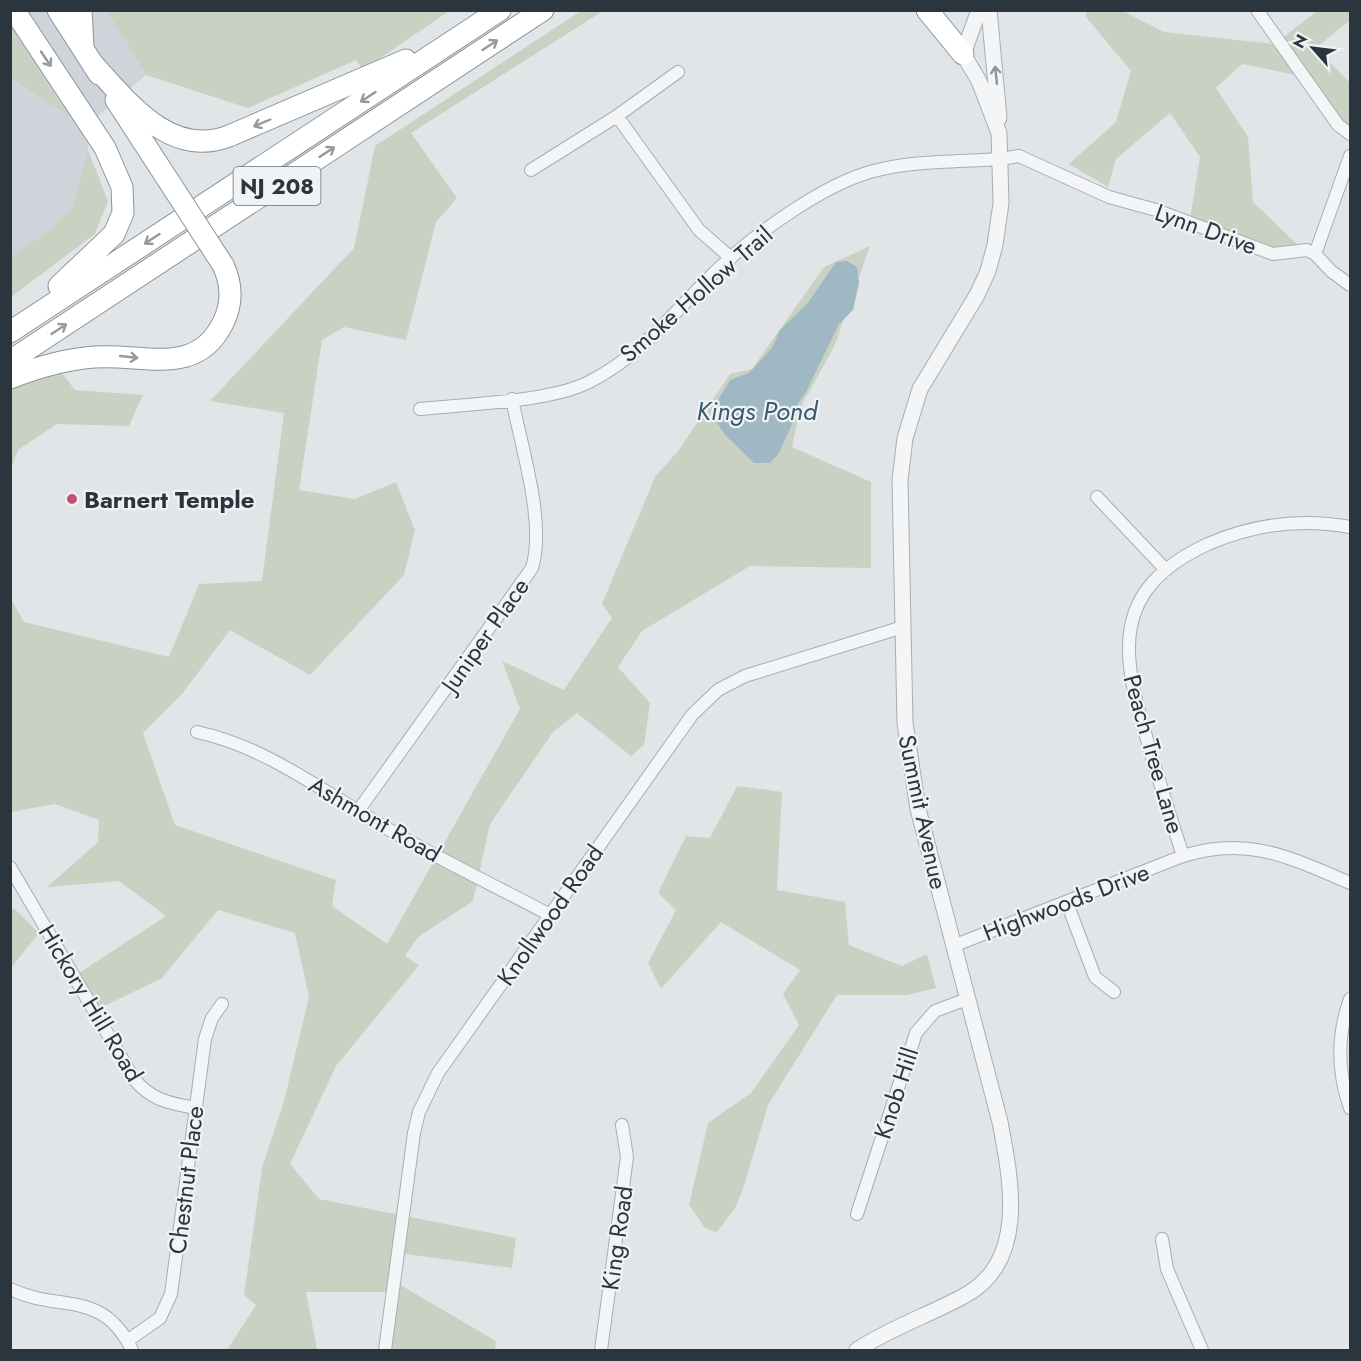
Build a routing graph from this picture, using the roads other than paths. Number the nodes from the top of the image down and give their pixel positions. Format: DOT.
graph roads {
  1 [pos="14,10"];
  2 [pos="58,10"];
  3 [pos="81,10"];
  4 [pos="543,10"];
  5 [pos="927,10"];
  6 [pos="979,10"];
  7 [pos="989,10"];
  8 [pos="1257,10"];
  9 [pos="493,15"];
  10 [pos="963,54"];
  11 [pos="88,56"];
  12 [pos="678,72"];
  13 [pos="617,116"];
  14 [pos="999,133"];
  15 [pos="1350,134"];
  16 [pos="1350,156"];
  17 [pos="1001,159"];
  18 [pos="531,170"];
  19 [pos="1316,254"];
  20 [pos="731,258"];
  21 [pos="1350,285"];
  22 [pos="10,323"];
  23 [pos="10,332"];
  24 [pos="10,361"];
  25 [pos="10,378"];
  26 [pos="512,399"];
  27 [pos="420,410"];
  28 [pos="1097,497"];
  29 [pos="1350,527"];
  30 [pos="1166,570"];
  31 [pos="903,627"];
  32 [pos="197,732"];
  33 [pos="358,812"];
  34 [pos="1183,856"];
  35 [pos="10,867"];
  36 [pos="1350,883"];
  37 [pos="1067,903"];
  38 [pos="550,915"];
  39 [pos="953,946"];
  40 [pos="1114,992"];
  41 [pos="967,999"];
  42 [pos="1350,999"];
  43 [pos="222,1004"];
  44 [pos="195,1108"];
  45 [pos="1350,1108"];
  46 [pos="622,1125"];
  47 [pos="857,1214"];
  48 [pos="1162,1239"];
  49 [pos="10,1289"];
  50 [pos="130,1346"];
  51 [pos="385,1350"];
  52 [pos="601,1350"];
  53 [pos="857,1350"];
  54 [pos="1202,1350"];
  1 -- 22 [label="highway, one-way"];
  2 -- 11 [label="highway"];
  3 -- 11 [label="highway"];
  24 -- 4 [label="highway, NJ 208, one-way"];
  5 -- 10 [label="highway"];
  6 -- 10 [label="street"];
  14 -- 7 [label="street, Summit Avenue, one-way"];
  8 -- 15 [label="street"];
  9 -- 11 [label="highway, one-way"];
  9 -- 23 [label="highway, NJ 208, one-way"];
  10 -- 14 [label="street, Summit Avenue"];
  25 -- 11 [label="highway, one-way, bridge"];
  12 -- 13 [label="street"];
  13 -- 18 [label="street"];
  13 -- 20 [label="street"];
  14 -- 17 [label="street, Summit Avenue"];
  16 -- 19 [label="street"];
  17 -- 19 [label="street, Lynn Drive"];
  17 -- 20 [label="street, Smoke Hollow Trail"];
  17 -- 31 [label="street, Summit Avenue"];
  19 -- 21 [label="street"];
  20 -- 26 [label="street, Smoke Hollow Trail"];
  26 -- 27 [label="street, Smoke Hollow Trail"];
  26 -- 33 [label="street, Juniper Place"];
  28 -- 30 [label="street"];
  29 -- 30 [label="street, Peach Tree Lane"];
  30 -- 34 [label="street, Peach Tree Lane"];
  31 -- 38 [label="street, Knollwood Road"];
  31 -- 39 [label="street, Summit Avenue"];
  32 -- 33 [label="street, Ashmont Road"];
  33 -- 38 [label="street, Ashmont Road"];
  34 -- 36 [label="street, Highwoods Drive"];
  34 -- 37 [label="street, Highwoods Drive"];
  35 -- 44 [label="street, Hickory Hill Road"];
  37 -- 39 [label="street, Highwoods Drive"];
  37 -- 40 [label="street"];
  38 -- 51 [label="street, Knollwood Road"];
  39 -- 41 [label="street, Summit Avenue"];
  41 -- 47 [label="street, Knob Hill"];
  41 -- 53 [label="street, Summit Avenue"];
  42 -- 45 [label="street"];
  43 -- 44 [label="street, Chestnut Place"];
  44 -- 50 [label="street, Chestnut Place"];
  46 -- 52 [label="street, King Road"];
  48 -- 54 [label="street"];
  49 -- 50 [label="street"];
}
